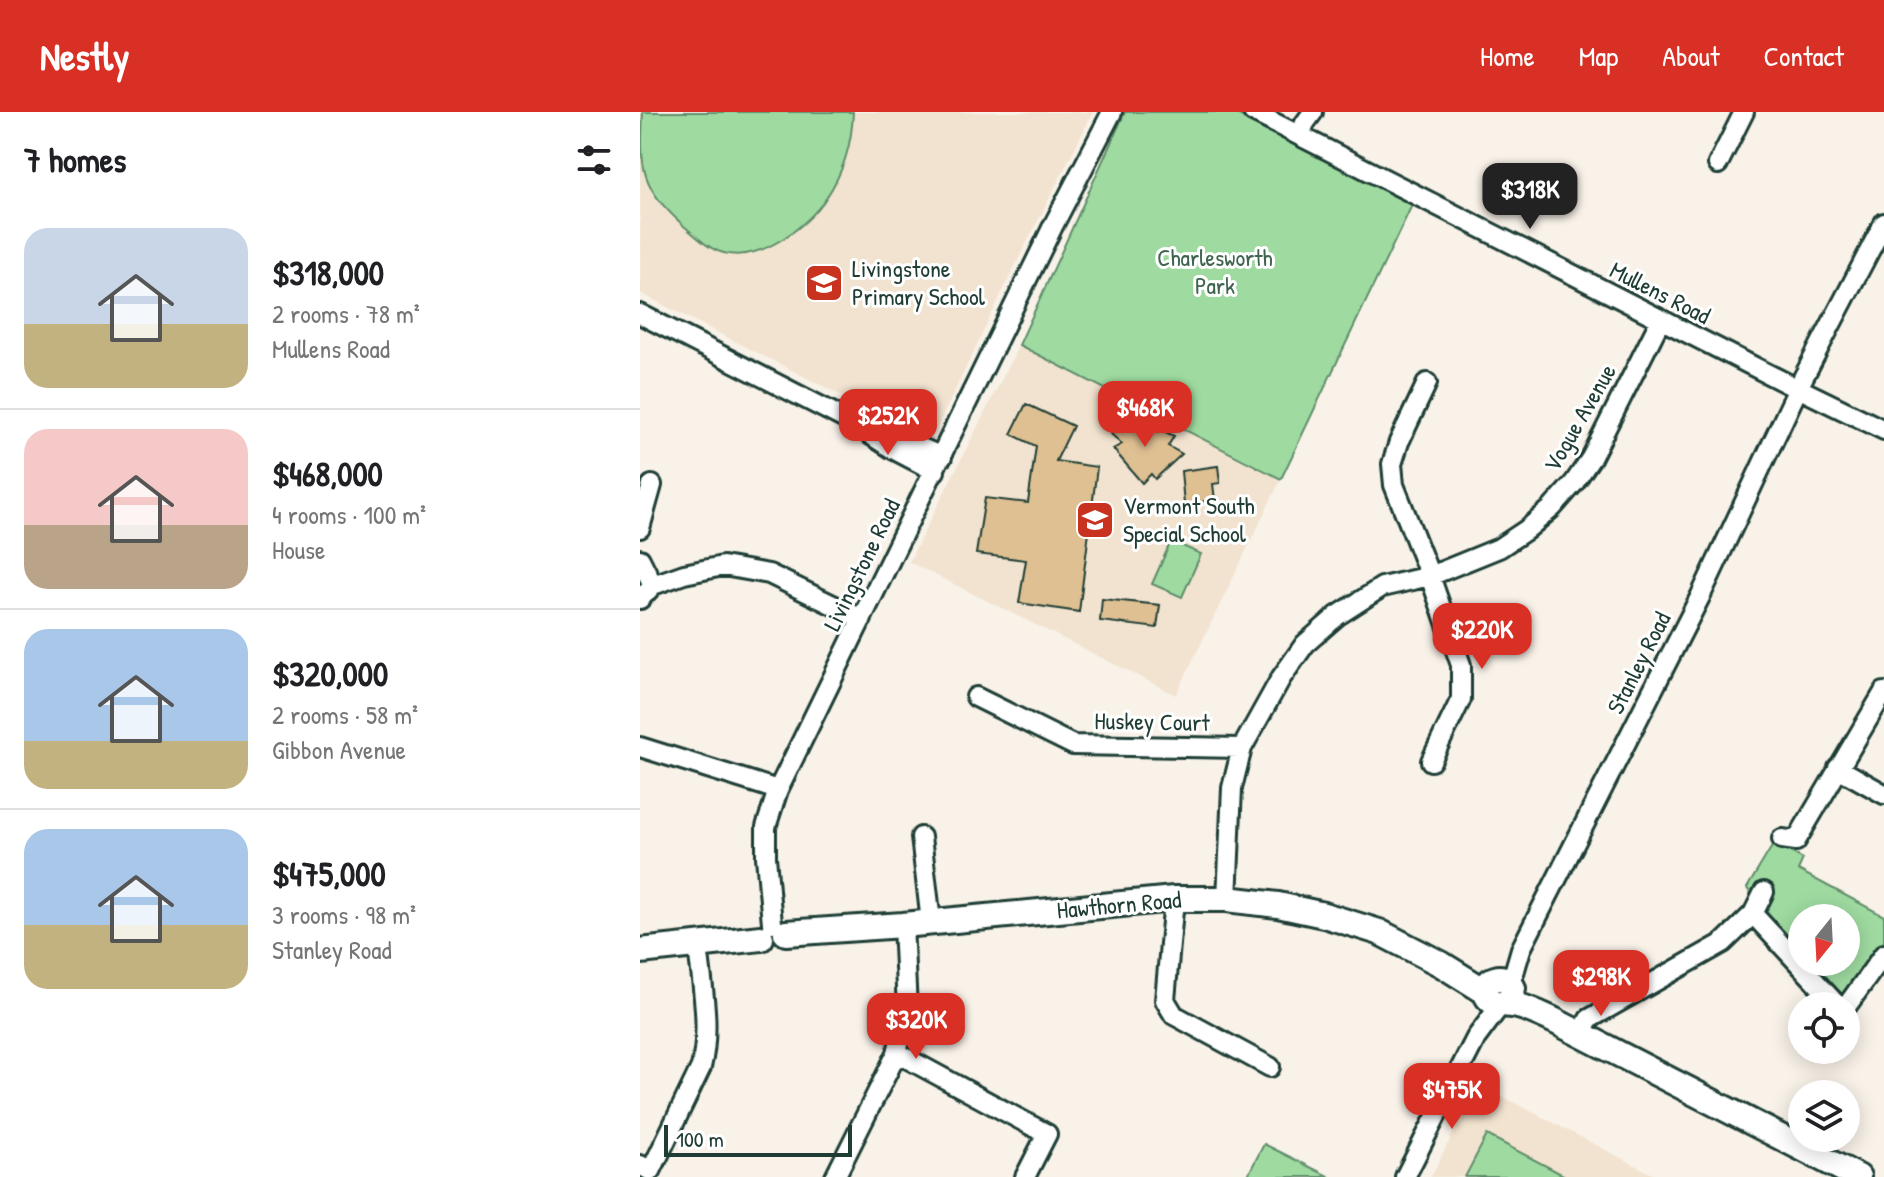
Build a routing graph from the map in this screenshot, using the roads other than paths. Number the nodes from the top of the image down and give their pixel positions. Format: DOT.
graph roads {
  1 [pos="1112,112"];
  2 [pos="1253,112"];
  3 [pos="1313,112"];
  4 [pos="1744,112"];
  5 [pos="1300,136"];
  6 [pos="1718,164"];
  7 [pos="1884,223"];
  8 [pos="640,314"];
  9 [pos="1660,321"];
  10 [pos="1427,383"];
  11 [pos="1798,388"];
  12 [pos="1884,430"];
  13 [pos="938,464"];
  14 [pos="652,485"];
  15 [pos="640,528"];
  16 [pos="640,559"];
  17 [pos="1430,576"];
  18 [pos="647,592"];
  19 [pos="862,619"];
  20 [pos="1884,692"];
  21 [pos="976,697"];
  22 [pos="640,747"];
  23 [pos="1242,748"];
  24 [pos="1431,761"];
  25 [pos="1838,768"];
  26 [pos="778,790"];
  27 [pos="1884,794"];
  28 [pos="921,837"];
  29 [pos="1782,839"];
  30 [pos="1764,892"];
  31 [pos="1174,899"];
  32 [pos="1227,899"];
  33 [pos="1753,914"];
  34 [pos="931,922"];
  35 [pos="903,925"];
  36 [pos="773,931"];
  37 [pos="698,946"];
  38 [pos="640,951"];
  39 [pos="1884,954"];
  40 [pos="1499,989"];
  41 [pos="1825,992"];
  42 [pos="1857,992"];
  43 [pos="1581,1034"];
  44 [pos="897,1053"];
  45 [pos="1270,1067"];
  46 [pos="640,1165"];
  47 [pos="835,1177"];
  48 [pos="1025,1177"];
  49 [pos="1405,1177"];
  50 [pos="1858,1177"];
  1 -- 13 [label="street, Livingstone Road"];
  2 -- 5 [label="street, Mullens Road"];
  3 -- 5 [label="street"];
  4 -- 6 [label="street"];
  5 -- 9 [label="street, Mullens Road"];
  7 -- 11 [label="street, Stanley Road"];
  8 -- 13 [label="street"];
  9 -- 11 [label="street, Mullens Road"];
  9 -- 17 [label="street, Vogue Avenue"];
  10 -- 17 [label="street"];
  11 -- 12 [label="street, Mullens Road"];
  11 -- 40 [label="street, Stanley Road"];
  13 -- 19 [label="street, Livingstone Road"];
  14 -- 15 [label="street"];
  16 -- 18 [label="street"];
  17 -- 23 [label="street, Vogue Avenue"];
  17 -- 24 [label="street"];
  18 -- 19 [label="street"];
  19 -- 26 [label="street, Livingstone Road"];
  20 -- 25 [label="street"];
  21 -- 23 [label="street, Huskey Court"];
  22 -- 26 [label="street"];
  23 -- 32 [label="street, Vogue Avenue"];
  25 -- 27 [label="street"];
  25 -- 29 [label="street"];
  26 -- 36 [label="street, Livingstone Road"];
  28 -- 34 [label="street"];
  30 -- 33 [label="street"];
  31 -- 32 [label="main road, Hawthorn Road"];
  31 -- 34 [label="main road, Hawthorn Road"];
  31 -- 45 [label="street"];
  32 -- 40 [label="main road, Hawthorn Road"];
  33 -- 41 [label="street"];
  33 -- 43 [label="street"];
  34 -- 35 [label="main road, Hawthorn Road"];
  35 -- 36 [label="main road, Hawthorn Road"];
  35 -- 44 [label="street"];
  36 -- 37 [label="main road, Hawthorn Road"];
  37 -- 38 [label="main road, Hawthorn Road"];
  37 -- 46 [label="street"];
  39 -- 42 [label="street"];
  40 -- 43 [label="main road, Hawthorn Road"];
  40 -- 49 [label="street, Stanley Road"];
  43 -- 50 [label="main road, Hawthorn Road"];
  44 -- 47 [label="street"];
  44 -- 48 [label="street"];
}
